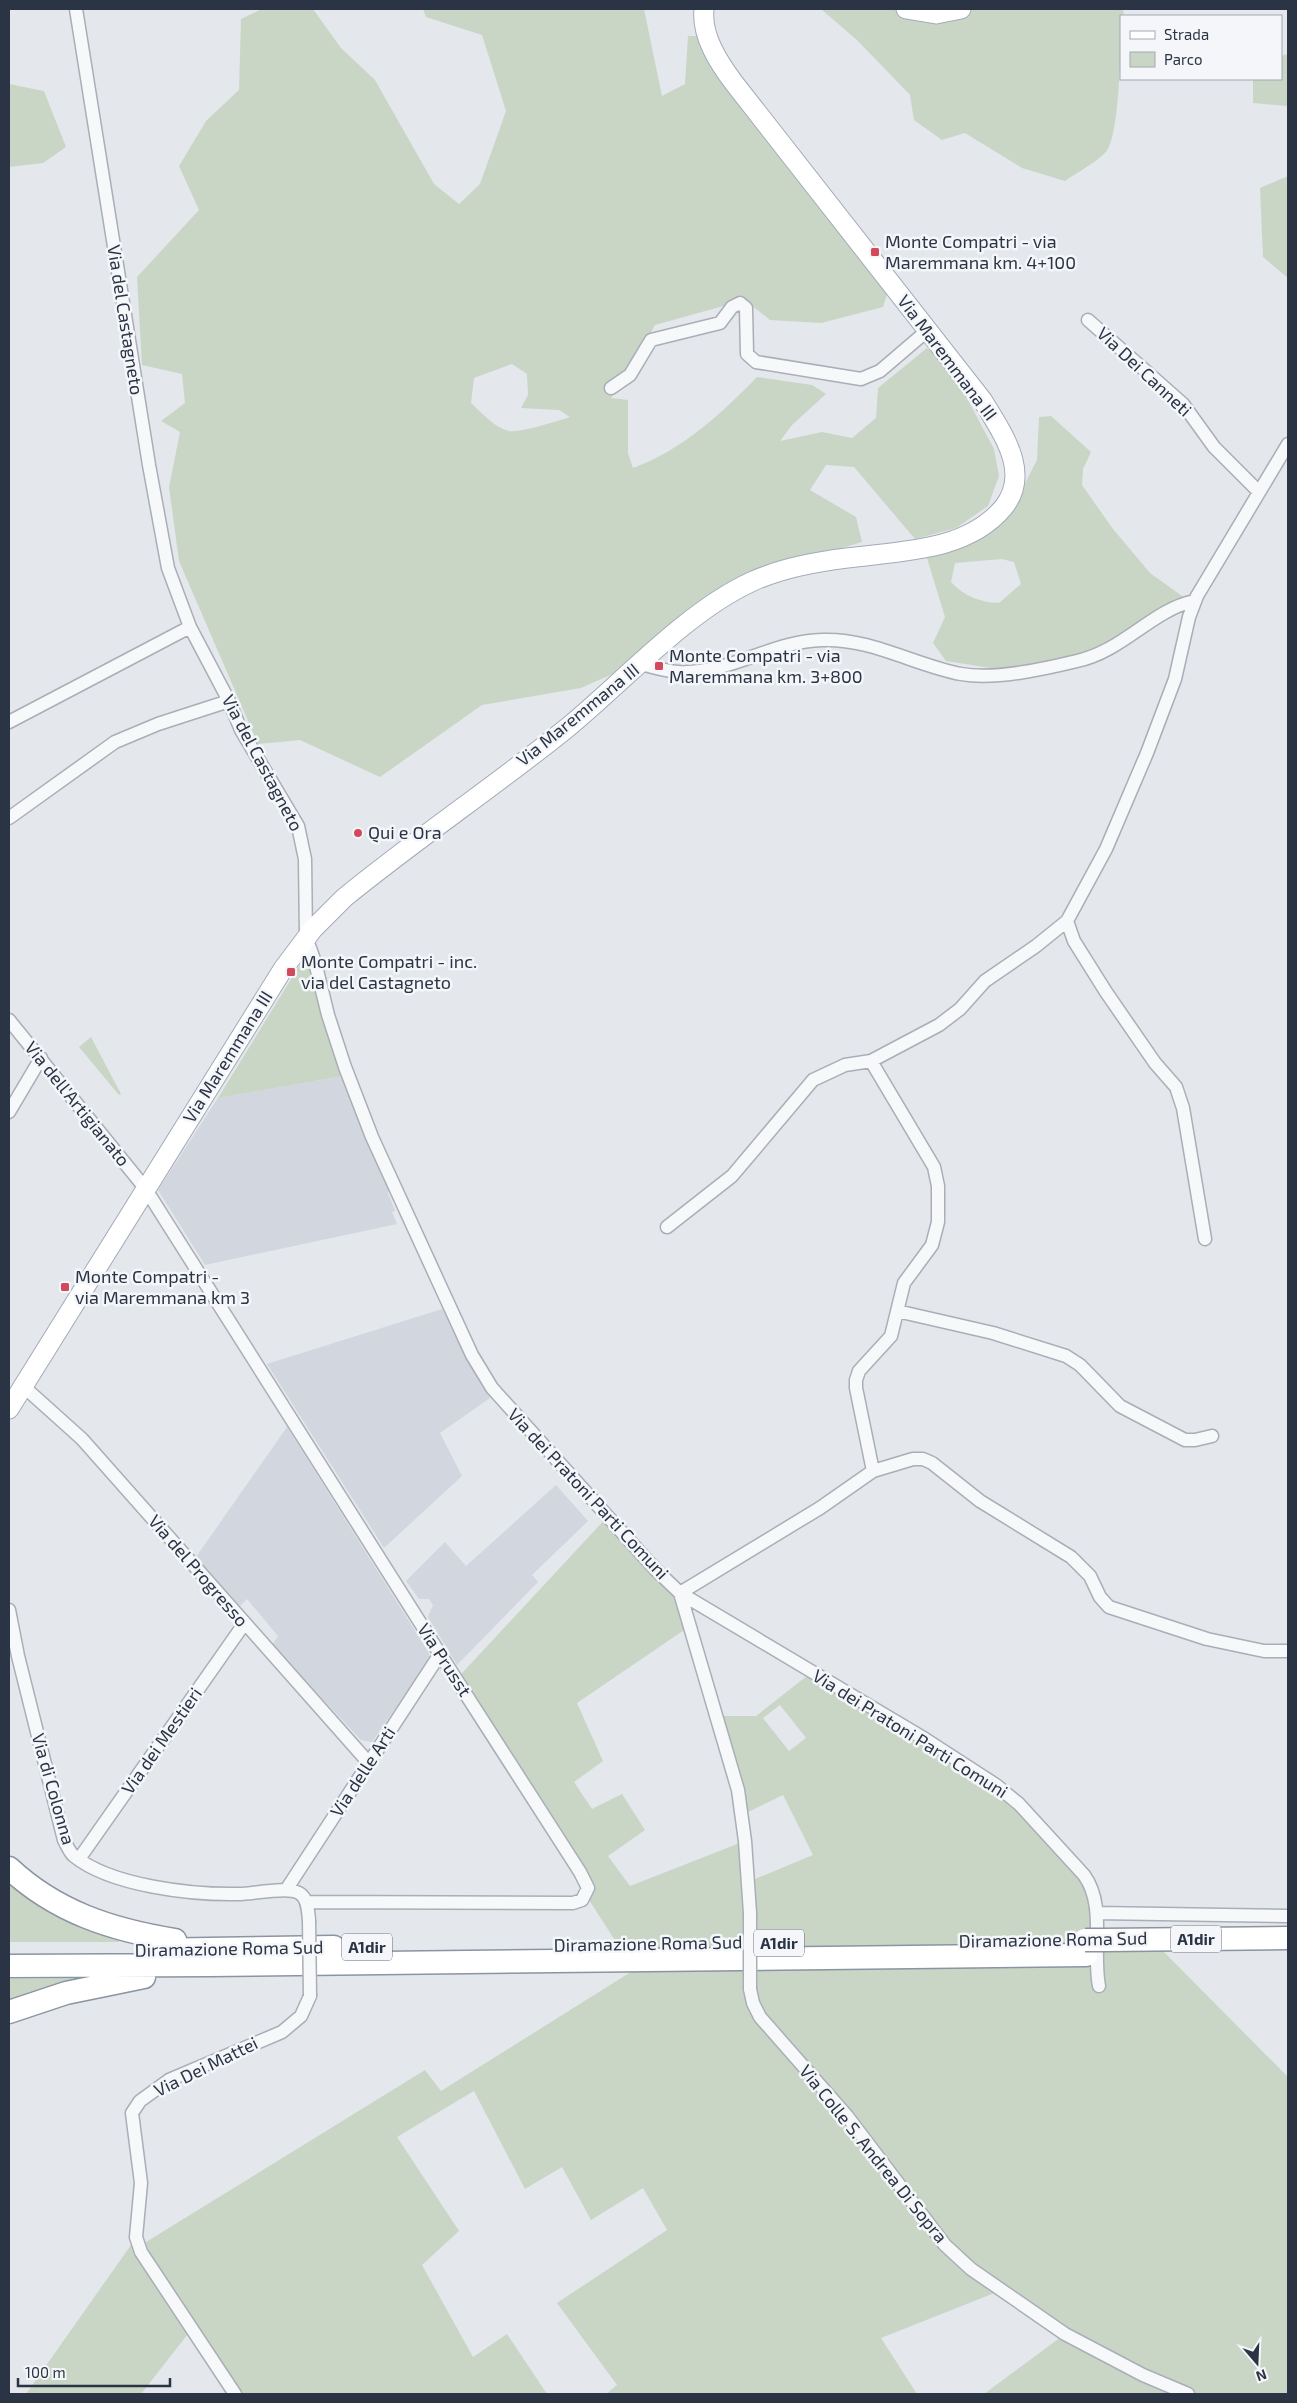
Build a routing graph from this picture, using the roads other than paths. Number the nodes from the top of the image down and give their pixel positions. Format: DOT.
graph roads {
  1 [pos="76,9"];
  2 [pos="704,9"];
  3 [pos="906,9"];
  4 [pos="961,9"];
  5 [pos="1088,320"];
  6 [pos="928,330"];
  7 [pos="611,388"];
  8 [pos="1288,444"];
  9 [pos="1259,492"];
  10 [pos="1194,601"];
  11 [pos="190,627"];
  12 [pos="641,664"];
  13 [pos="228,701"];
  14 [pos="9,722"];
  15 [pos="9,818"];
  16 [pos="1067,921"];
  17 [pos="306,938"];
  18 [pos="9,1020"];
  19 [pos="41,1058"];
  20 [pos="871,1061"];
  21 [pos="9,1112"];
  22 [pos="145,1188"];
  23 [pos="666,1227"];
  24 [pos="1205,1239"];
  25 [pos="898,1311"];
  26 [pos="23,1386"];
  27 [pos="9,1408"];
  28 [pos="1212,1436"];
  29 [pos="872,1471"];
  30 [pos="680,1592"];
  31 [pos="9,1610"];
  32 [pos="244,1624"];
  33 [pos="1288,1652"];
  34 [pos="440,1654"];
  35 [pos="368,1762"];
  36 [pos="79,1859"];
  37 [pos="9,1868"];
  38 [pos="286,1890"];
  39 [pos="306,1902"];
  40 [pos="1097,1913"];
  41 [pos="1288,1916"];
  42 [pos="1288,1938"];
  43 [pos="1095,1947"];
  44 [pos="9,1953"];
  45 [pos="1288,1954"];
  46 [pos="213,1957"];
  47 [pos="9,1966"];
  48 [pos="1099,1986"];
  49 [pos="9,2012"];
  50 [pos="235,2394"];
  51 [pos="1188,2394"];
  1 -- 11 [label="street, Via del Castagneto"];
  2 -- 6 [label="main road, Via Maremmana III"];
  3 -- 4 [label="main road"];
  5 -- 9 [label="street, Via Dei Canneti"];
  6 -- 7 [label="street"];
  6 -- 12 [label="main road, Via Maremmana III"];
  8 -- 9 [label="street"];
  9 -- 10 [label="street"];
  10 -- 12 [label="street"];
  10 -- 16 [label="street"];
  11 -- 13 [label="street, Via del Castagneto"];
  11 -- 14 [label="street"];
  12 -- 17 [label="main road, Via Maremmana III"];
  13 -- 15 [label="street"];
  13 -- 17 [label="street, Via del Castagneto"];
  16 -- 20 [label="street"];
  16 -- 24 [label="street"];
  17 -- 22 [label="main road, Via Maremmana III"];
  17 -- 30 [label="street, Via dei Pratoni Parti Comuni"];
  18 -- 19 [label="street, Via dell'Artigianato"];
  19 -- 21 [label="street"];
  19 -- 22 [label="street, Via dell'Artigianato"];
  20 -- 23 [label="street"];
  20 -- 25 [label="street"];
  22 -- 26 [label="main road, Via Maremmana III"];
  22 -- 34 [label="street, Via Prusst"];
  25 -- 28 [label="street"];
  25 -- 29 [label="street"];
  26 -- 27 [label="main road, Via Maremmana III"];
  26 -- 32 [label="street, Via del Progresso"];
  29 -- 30 [label="street"];
  29 -- 33 [label="street"];
  30 -- 40 [label="street, Via dei Pratoni Parti Comuni"];
  30 -- 51 [label="street, Via Colle S. Andrea Di Sopra, bridge"];
  31 -- 36 [label="street, Via di Colonna"];
  32 -- 35 [label="street, Via del Progresso"];
  32 -- 36 [label="street, Via dei Mestieri"];
  34 -- 35 [label="street, Via delle Arti"];
  34 -- 39 [label="street, Via Prusst"];
  35 -- 38 [label="street, Via delle Arti"];
  36 -- 38 [label="street, Via di Colonna"];
  37 -- 46 [label="highway"];
  38 -- 39 [label="street"];
  39 -- 50 [label="street, Via Dei Mattei, bridge"];
  40 -- 41 [label="street"];
  40 -- 48 [label="street, Via dei Pratoni Parti Comuni"];
  42 -- 43 [label="highway, Diramazione Roma Sud / A1dir"];
  43 -- 45 [label="highway, Diramazione Roma Sud / A1dir"];
  43 -- 46 [label="highway, Diramazione Roma Sud / A1dir"];
  44 -- 46 [label="highway, Diramazione Roma Sud / A1dir"];
  46 -- 47 [label="highway, Diramazione Roma Sud / A1dir"];
  46 -- 49 [label="highway"];
}
